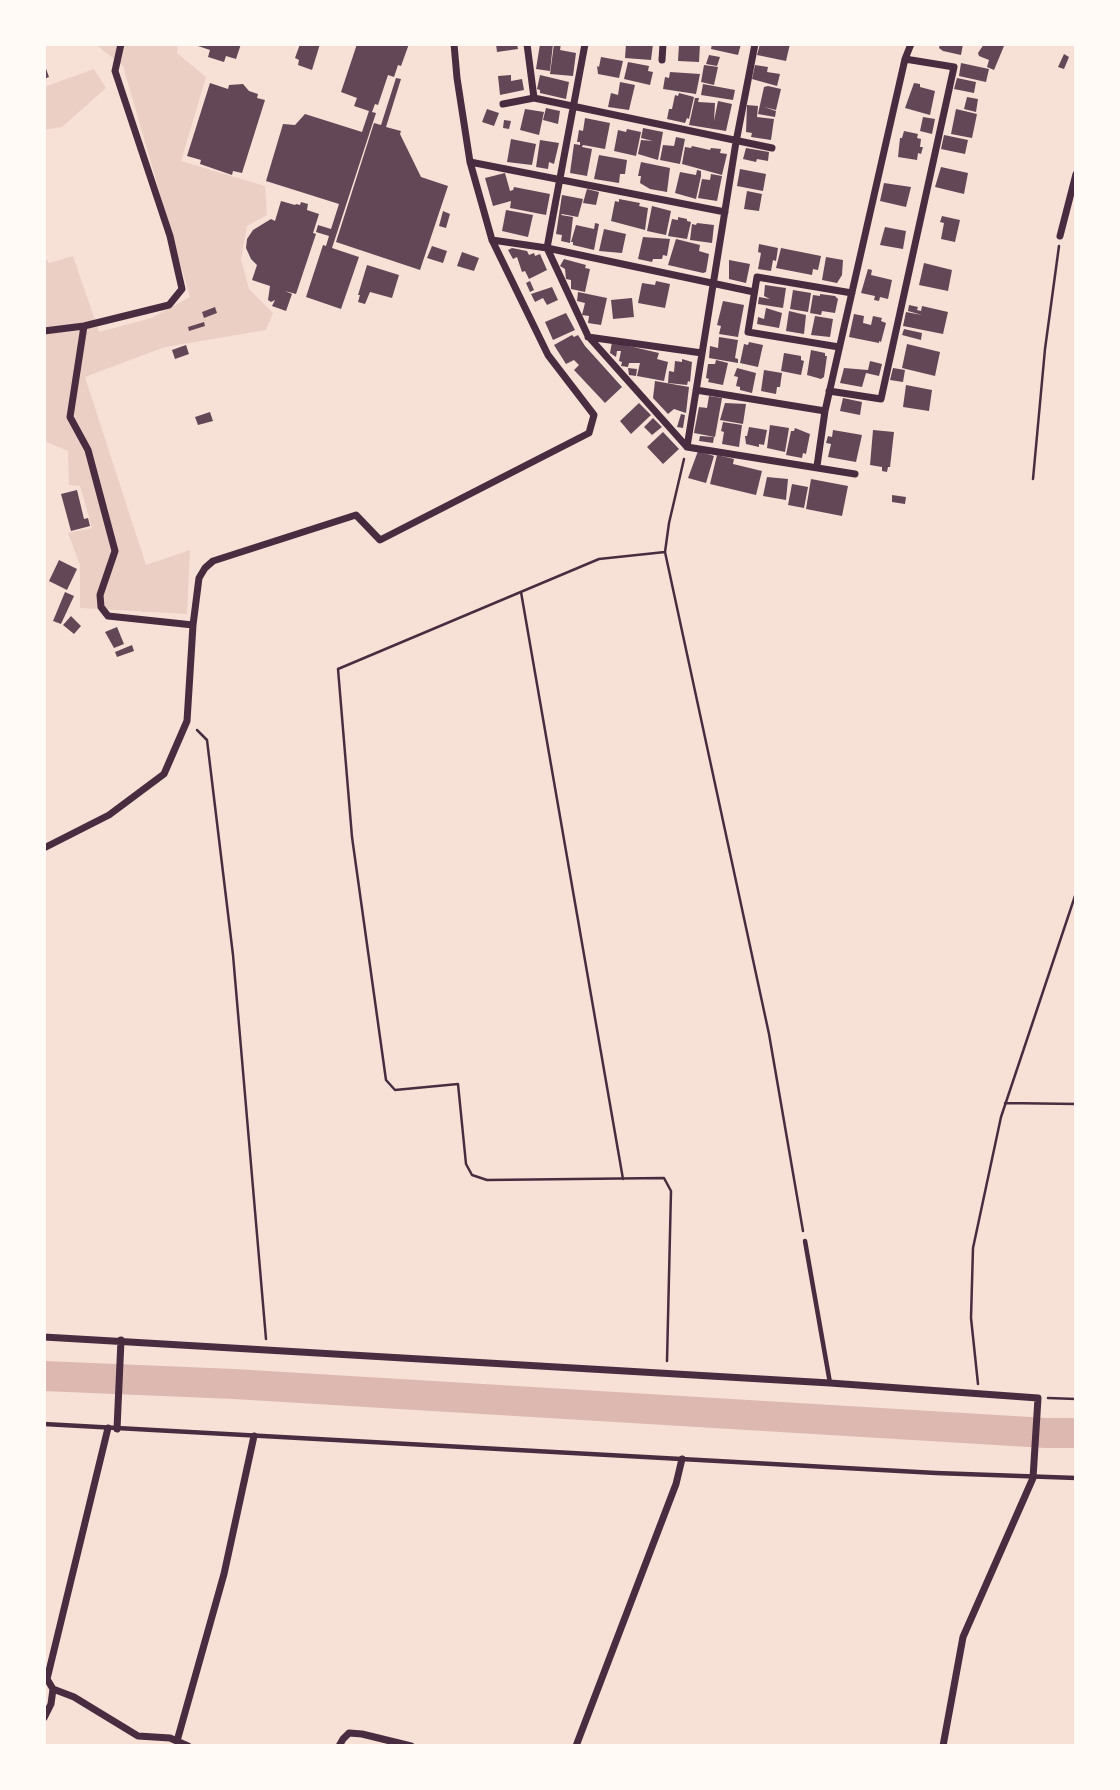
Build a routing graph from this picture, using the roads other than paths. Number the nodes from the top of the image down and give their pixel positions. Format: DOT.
graph roads {
  1 [pos="121,44"];
  2 [pos="454,44"];
  3 [pos="527,44"];
  4 [pos="585,44"];
  5 [pos="663,44"];
  6 [pos="755,44"];
  7 [pos="911,44"];
  8 [pos="905,59"];
  9 [pos="662,60"];
  10 [pos="534,98"];
  11 [pos="503,104"];
  12 [pos="574,108"];
  13 [pos="736,142"];
  14 [pos="772,148"];
  15 [pos="470,162"];
  16 [pos="1076,174"];
  17 [pos="560,178"];
  18 [pos="724,212"];
  19 [pos="1067,212"];
  20 [pos="1076,215"];
  21 [pos="1060,236"];
  22 [pos="492,240"];
  23 [pos="547,248"];
  24 [pos="713,285"];
  25 [pos="754,292"];
  26 [pos="852,293"];
  27 [pos="84,326"];
  28 [pos="44,331"];
  29 [pos="588,336"];
  30 [pos="839,347"];
  31 [pos="702,353"];
  32 [pos="696,390"];
  33 [pos="830,391"];
  34 [pos="825,411"];
  35 [pos="687,447"];
  36 [pos="817,466"];
  37 [pos="855,474"];
  38 [pos="193,625"];
  39 [pos="44,848"];
  40 [pos="805,1241"];
  41 [pos="44,1337"];
  42 [pos="121,1340"];
  43 [pos="830,1383"];
  44 [pos="44,1424"];
  45 [pos="113,1429"];
  46 [pos="254,1436"];
  47 [pos="682,1458"];
  48 [pos="1033,1478"];
  49 [pos="1076,1478"];
  50 [pos="53,1689"];
  51 [pos="44,1717"];
  52 [pos="177,1741"];
  53 [pos="188,1746"];
  54 [pos="339,1746"];
  55 [pos="411,1746"];
  56 [pos="576,1746"];
  57 [pos="943,1746"];
  1 -- 27 [label="street"];
  2 -- 15 [label="street"];
  3 -- 10 [label="street"];
  4 -- 12 [label="street"];
  5 -- 9 [label="street"];
  6 -- 13 [label="street"];
  7 -- 8 [label="street"];
  8 -- 26 [label="street"];
  8 -- 33 [label="street"];
  10 -- 11 [label="street"];
  10 -- 12 [label="street"];
  12 -- 13 [label="street"];
  12 -- 17 [label="street"];
  13 -- 14 [label="street"];
  13 -- 18 [label="street"];
  15 -- 17 [label="street"];
  15 -- 22 [label="street"];
  16 -- 19 [label="street"];
  17 -- 18 [label="street"];
  17 -- 23 [label="street"];
  18 -- 24 [label="street"];
  19 -- 20 [label="street"];
  19 -- 21 [label="street"];
  22 -- 23 [label="street"];
  22 -- 38 [label="street"];
  23 -- 24 [label="street"];
  23 -- 29 [label="street"];
  24 -- 25 [label="street"];
  24 -- 31 [label="street"];
  25 -- 26 [label="street"];
  25 -- 30 [label="street"];
  26 -- 30 [label="street"];
  27 -- 28 [label="street"];
  27 -- 38 [label="street"];
  29 -- 31 [label="street"];
  29 -- 35 [label="street"];
  30 -- 33 [label="street"];
  31 -- 32 [label="street"];
  32 -- 34 [label="street"];
  32 -- 35 [label="street"];
  33 -- 34 [label="street"];
  34 -- 36 [label="street"];
  35 -- 36 [label="street"];
  36 -- 37 [label="street"];
  38 -- 39 [label="street"];
  40 -- 43 [label="lane"];
  41 -- 42 [label="street"];
  42 -- 43 [label="street"];
  42 -- 45 [label="street"];
  43 -- 48 [label="street"];
  44 -- 45 [label="lane"];
  45 -- 46 [label="lane"];
  45 -- 50 [label="street"];
  46 -- 47 [label="lane"];
  46 -- 52 [label="street"];
  47 -- 48 [label="lane"];
  47 -- 56 [label="street"];
  48 -- 49 [label="lane"];
  48 -- 57 [label="street"];
  50 -- 51 [label="street"];
  50 -- 52 [label="street"];
  52 -- 53 [label="street"];
  54 -- 55 [label="street"];
}
